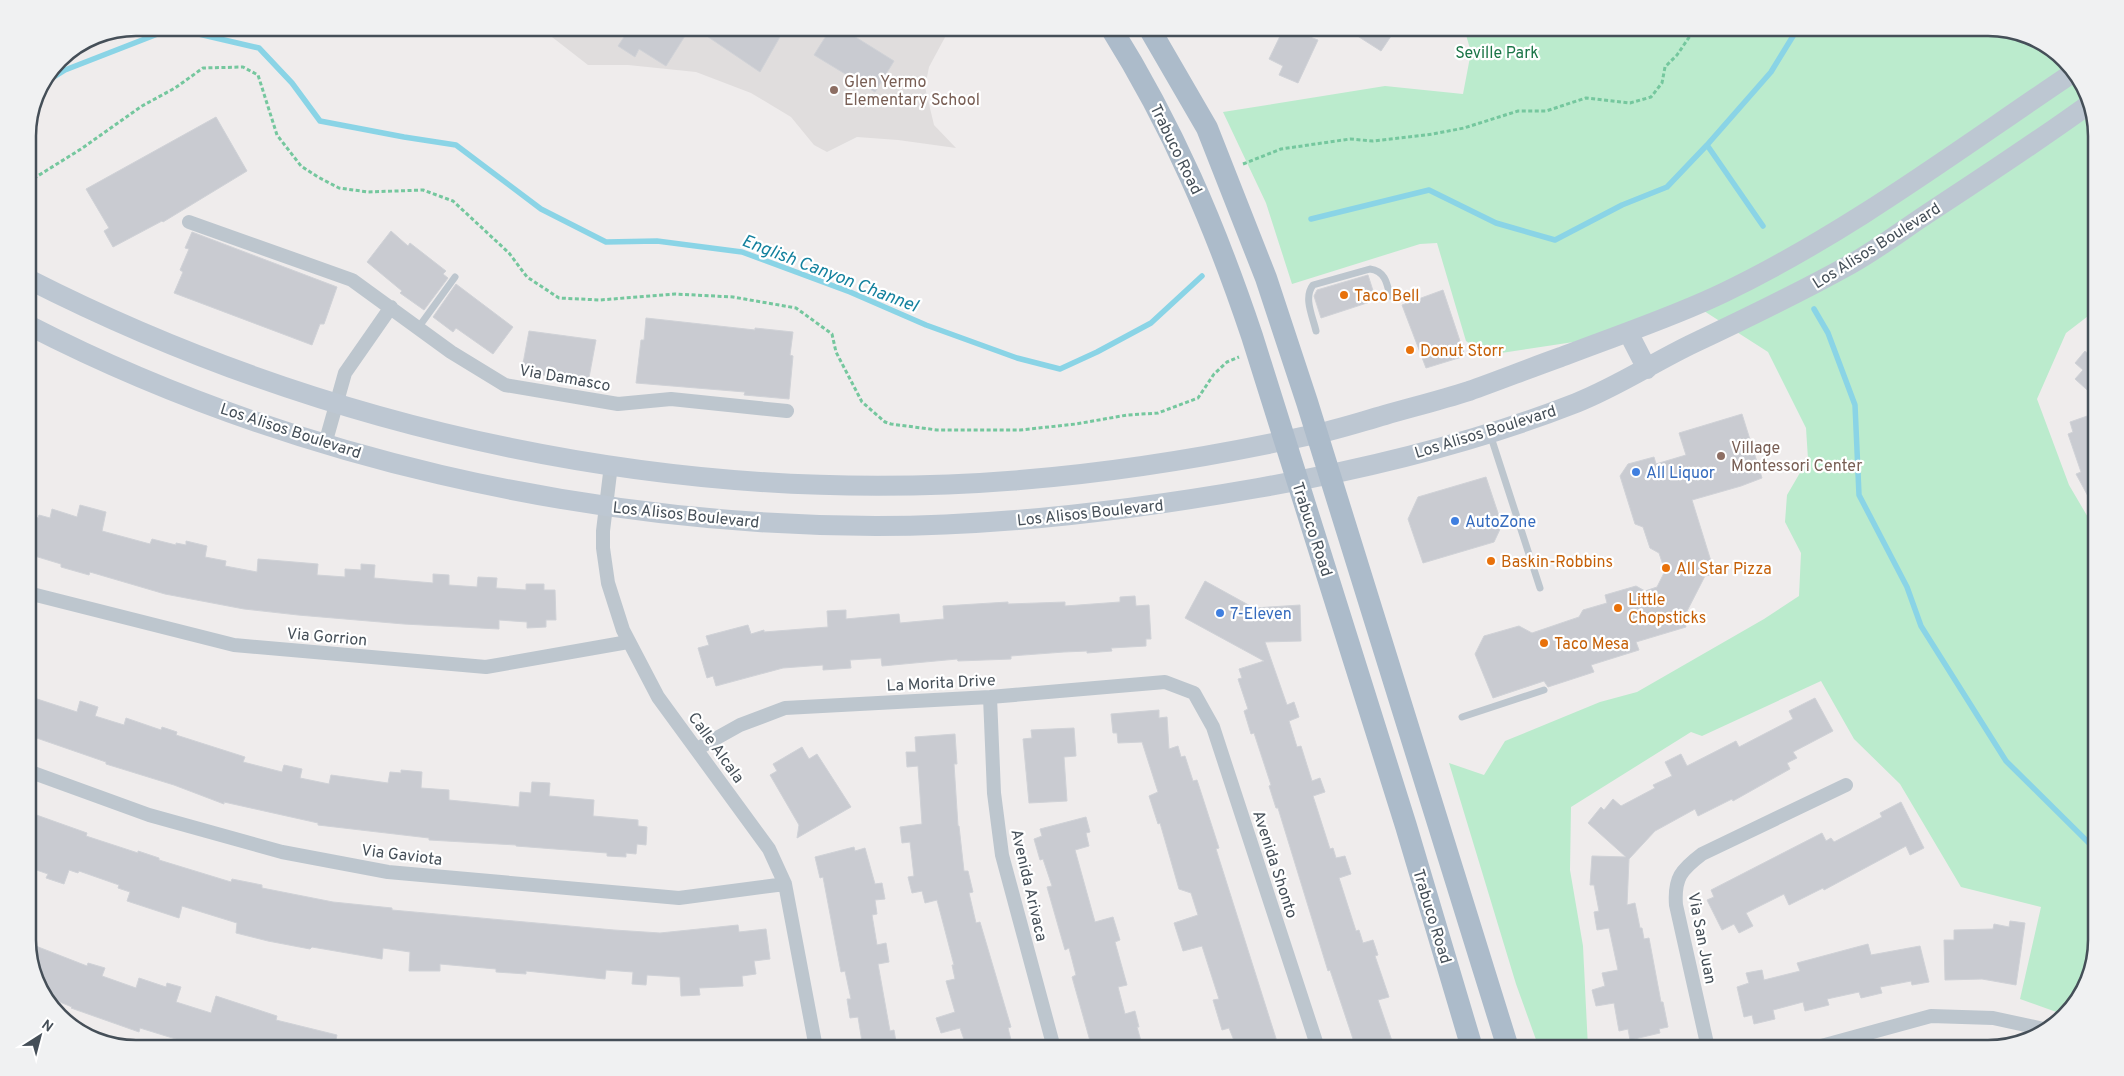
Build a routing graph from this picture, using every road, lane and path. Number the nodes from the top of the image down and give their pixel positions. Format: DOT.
graph roads {
  1 [pos="1116,36"];
  2 [pos="1154,36"];
  3 [pos="1690,36"];
  4 [pos="2068,76"];
  5 [pos="2084,109"];
  6 [pos="1243,164"];
  7 [pos="36,177"];
  8 [pos="189,222"];
  9 [pos="455,277"];
  10 [pos="36,282"];
  11 [pos="1390,296"];
  12 [pos="391,307"];
  13 [pos="418,328"];
  14 [pos="36,329"];
  15 [pos="1316,331"];
  16 [pos="1628,332"];
  17 [pos="1257,351"];
  18 [pos="1647,368"];
  19 [pos="337,404"];
  20 [pos="787,411"];
  21 [pos="1490,433"];
  22 [pos="1317,434"];
  23 [pos="1285,440"];
  24 [pos="325,444"];
  25 [pos="611,465"];
  26 [pos="1329,474"];
  27 [pos="1298,482"];
  28 [pos="606,506"];
  29 [pos="1540,588"];
  30 [pos="36,595"];
  31 [pos="628,642"];
  32 [pos="1544,690"];
  33 [pos="1194,693"];
  34 [pos="990,697"];
  35 [pos="1462,716"];
  36 [pos="696,749"];
  37 [pos="36,775"];
  38 [pos="1846,785"];
  39 [pos="785,884"];
  40 [pos="2035,1027"];
  41 [pos="814,1040"];
  42 [pos="1052,1040"];
  43 [pos="1315,1040"];
  44 [pos="1470,1040"];
  45 [pos="1506,1040"];
  46 [pos="1706,1040"];
  47 [pos="1844,1040"];
  1 -- 17 [label="main road, Trabuco Road"];
  2 -- 22 [label="main road, Trabuco Road"];
  3 -- 6 [label="path"];
  4 -- 16 [label="main road, Los Alisos Boulevard"];
  5 -- 18 [label="main road, Los Alisos Boulevard"];
  7 -- 17 [label="path"];
  8 -- 12 [label="street, Via Damasco"];
  9 -- 13 [label="lane"];
  10 -- 19 [label="main road, Los Alisos Boulevard"];
  11 -- 15 [label="lane"];
  12 -- 13 [label="street, Via Damasco"];
  12 -- 19 [label="street"];
  13 -- 20 [label="street, Via Damasco"];
  14 -- 24 [label="main road, Los Alisos Boulevard"];
  16 -- 18 [label="main road"];
  16 -- 22 [label="main road, Los Alisos Boulevard"];
  17 -- 23 [label="main road, Trabuco Road"];
  18 -- 21 [label="main road, Los Alisos Boulevard"];
  19 -- 24 [label="street"];
  19 -- 25 [label="main road, Los Alisos Boulevard"];
  21 -- 26 [label="main road, Los Alisos Boulevard"];
  21 -- 29 [label="lane"];
  22 -- 23 [label="main road, Los Alisos Boulevard"];
  22 -- 26 [label="main road, Trabuco Road"];
  23 -- 25 [label="main road, Los Alisos Boulevard"];
  23 -- 27 [label="main road, Trabuco Road"];
  24 -- 28 [label="main road, Los Alisos Boulevard"];
  25 -- 28 [label="street, Calle Alcala"];
  26 -- 27 [label="main road, Los Alisos Boulevard"];
  26 -- 45 [label="main road, Trabuco Road"];
  27 -- 28 [label="main road, Los Alisos Boulevard"];
  27 -- 44 [label="main road, Trabuco Road"];
  28 -- 31 [label="street, Calle Alcala"];
  30 -- 31 [label="street, Via Gorrion"];
  31 -- 36 [label="street, Calle Alcala"];
  32 -- 35 [label="lane"];
  33 -- 34 [label="street, La Morita Drive"];
  33 -- 43 [label="street, Avenida Shonto"];
  34 -- 36 [label="street, La Morita Drive"];
  34 -- 42 [label="street, Avenida Arivaca"];
  36 -- 39 [label="street, Calle Alcala"];
  37 -- 39 [label="street, Via Gaviota"];
  38 -- 46 [label="street, Via San Juan"];
  39 -- 41 [label="street, Calle Alcala"];
  40 -- 47 [label="street"];
}
